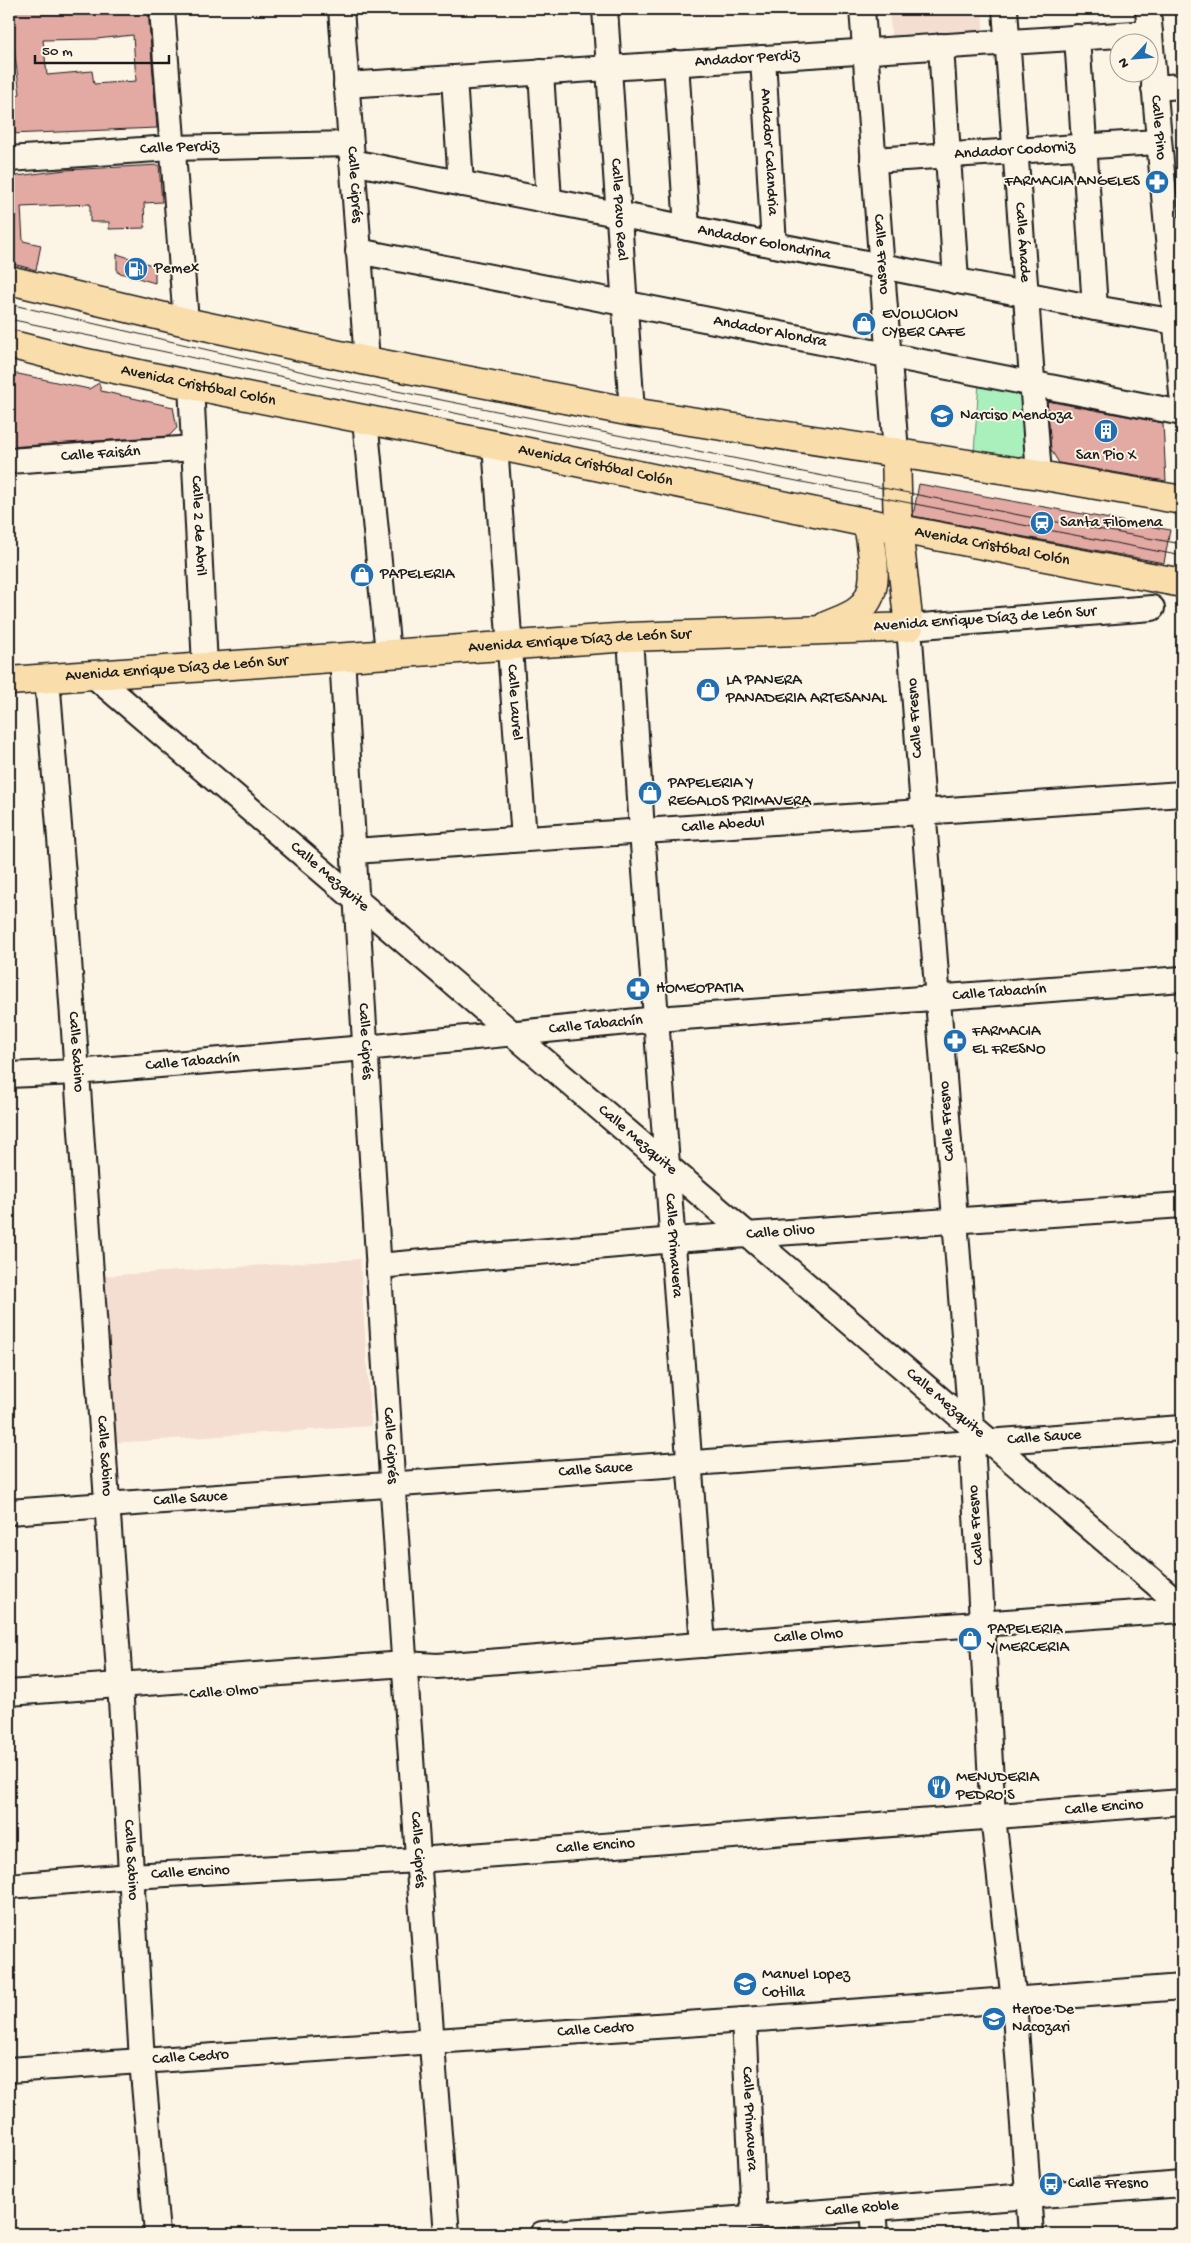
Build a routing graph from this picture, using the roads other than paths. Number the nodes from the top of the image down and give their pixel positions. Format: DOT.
graph roads {
  1 [pos="162,9"];
  2 [pos="341,9"];
  3 [pos="605,9"];
  4 [pos="862,9"];
  5 [pos="1005,9"];
  6 [pos="1148,9"];
  7 [pos="1150,32"];
  8 [pos="1108,35"];
  9 [pos="1077,38"];
  10 [pos="1007,42"];
  11 [pos="941,46"];
  12 [pos="865,51"];
  13 [pos="763,58"];
  14 [pos="676,63"];
  15 [pos="609,68"];
  16 [pos="540,72"];
  17 [pos="454,78"];
  18 [pos="1154,82"];
  19 [pos="346,85"];
  20 [pos="1182,86"];
  21 [pos="1154,88"];
  22 [pos="1158,142"];
  23 [pos="1084,147"];
  24 [pos="172,148"];
  25 [pos="1015,151"];
  26 [pos="351,153"];
  27 [pos="948,155"];
  28 [pos="9,159"];
  29 [pos="873,160"];
  30 [pos="461,184"];
  31 [pos="549,201"];
  32 [pos="619,214"];
  33 [pos="687,228"];
  34 [pos="774,245"];
  35 [pos="358,251"];
  36 [pos="1177,259"];
  37 [pos="881,266"];
  38 [pos="9,280"];
  39 [pos="956,281"];
  40 [pos="1026,294"];
  41 [pos="625,303"];
  42 [pos="1095,308"];
  43 [pos="186,322"];
  44 [pos="1176,322"];
  45 [pos="9,344"];
  46 [pos="888,355"];
  47 [pos="367,361"];
  48 [pos="1032,383"];
  49 [pos="191,385"];
  50 [pos="1182,388"];
  51 [pos="632,412"];
  52 [pos="1182,413"];
  53 [pos="365,420"];
  54 [pos="495,445"];
  55 [pos="194,448"];
  56 [pos="896,452"];
  57 [pos="9,461"];
  58 [pos="1039,474"];
  59 [pos="1182,500"];
  60 [pos="868,523"];
  61 [pos="898,528"];
  62 [pos="1182,582"];
  63 [pos="1152,608"];
  64 [pos="909,627"];
  65 [pos="817,630"];
  66 [pos="630,637"];
  67 [pos="508,646"];
  68 [pos="388,653"];
  69 [pos="342,656"];
  70 [pos="205,666"];
  71 [pos="93,675"];
  72 [pos="47,678"];
  73 [pos="9,681"];
  74 [pos="1182,794"];
  75 [pos="924,812"];
  76 [pos="642,831"];
  77 [pos="524,839"];
  78 [pos="354,851"];
  79 [pos="355,899"];
  80 [pos="1182,979"];
  81 [pos="939,998"];
  82 [pos="658,1019"];
  83 [pos="513,1034"];
  84 [pos="365,1048"];
  85 [pos="76,1072"];
  86 [pos="9,1075"];
  87 [pos="668,1166"];
  88 [pos="1182,1205"];
  89 [pos="955,1220"];
  90 [pos="749,1236"];
  91 [pos="674,1240"];
  92 [pos="378,1266"];
  93 [pos="1182,1428"];
  94 [pos="978,1437"];
  95 [pos="689,1463"];
  96 [pos="392,1484"];
  97 [pos="107,1505"];
  98 [pos="9,1512"];
  99 [pos="1182,1606"];
  100 [pos="1182,1610"];
  101 [pos="983,1625"];
  102 [pos="703,1645"];
  103 [pos="405,1672"];
  104 [pos="121,1692"];
  105 [pos="9,1693"];
  106 [pos="9,1707"];
  107 [pos="1182,1802"];
  108 [pos="993,1817"];
  109 [pos="418,1860"];
  110 [pos="131,1876"];
  111 [pos="9,1886"];
  112 [pos="1182,1987"];
  113 [pos="1014,2001"];
  114 [pos="744,2020"];
  115 [pos="431,2041"];
  116 [pos="142,2061"];
  117 [pos="9,2070"];
  118 [pos="1182,2184"];
  119 [pos="1028,2198"];
  120 [pos="873,2209"];
  121 [pos="742,2224"];
  122 [pos="597,2232"];
  123 [pos="157,2234"];
  124 [pos="447,2234"];
  125 [pos="542,2234"];
  126 [pos="875,2234"];
  127 [pos="1031,2234"];
  1 -- 24 [label="street"];
  2 -- 19 [label="street, Calle Ciprés"];
  3 -- 15 [label="street, Calle Pavo Real"];
  4 -- 12 [label="street, Calle Fresno"];
  5 -- 10 [label="street, Calle Ánade"];
  6 -- 7 [label="street, Calle Pino"];
  8 -- 9 [label="street, Andador Perdiz"];
  9 -- 10 [label="street, Andador Perdiz"];
  9 -- 23 [label="street"];
  10 -- 11 [label="street, Andador Perdiz"];
  10 -- 25 [label="street, Calle Ánade"];
  11 -- 12 [label="street, Andador Perdiz"];
  11 -- 27 [label="street"];
  12 -- 13 [label="street, Andador Perdiz"];
  12 -- 29 [label="street, Calle Fresno"];
  13 -- 14 [label="street, Andador Perdiz"];
  13 -- 34 [label="street, Andador Calandria"];
  14 -- 15 [label="street, Andador Perdiz"];
  14 -- 33 [label="street"];
  15 -- 16 [label="street, Andador Perdiz"];
  15 -- 32 [label="street, Calle Pavo Real"];
  16 -- 17 [label="street, Andador Perdiz"];
  16 -- 31 [label="street"];
  17 -- 19 [label="street, Andador Perdiz"];
  17 -- 30 [label="street"];
  18 -- 21 [label="street, Calle Pino"];
  19 -- 26 [label="street, Calle Ciprés"];
  20 -- 21 [label="street"];
  21 -- 22 [label="street, Calle Pino"];
  22 -- 23 [label="street, Andador Codorniz"];
  22 -- 36 [label="street, Calle Pino"];
  23 -- 25 [label="street, Andador Codorniz"];
  23 -- 42 [label="street"];
  24 -- 26 [label="street, Calle Perdiz"];
  24 -- 28 [label="street, Calle Perdiz"];
  24 -- 43 [label="street"];
  25 -- 27 [label="street, Andador Codorniz"];
  25 -- 40 [label="street, Calle Ánade"];
  26 -- 30 [label="street, Andador Golondrina"];
  26 -- 35 [label="street, Calle Ciprés"];
  27 -- 29 [label="street, Andador Codorniz"];
  27 -- 39 [label="street"];
  29 -- 37 [label="street, Calle Fresno"];
  30 -- 31 [label="street, Andador Golondrina"];
  31 -- 32 [label="street, Andador Golondrina"];
  32 -- 33 [label="street, Andador Golondrina"];
  32 -- 41 [label="street, Calle Pavo Real"];
  33 -- 34 [label="street, Andador Golondrina"];
  34 -- 37 [label="street, Andador Golondrina"];
  35 -- 41 [label="street, Andador Alondra"];
  35 -- 47 [label="street, Calle Ciprés"];
  36 -- 44 [label="street, Calle Pino"];
  37 -- 39 [label="street, Andador Golondrina"];
  37 -- 46 [label="street, Calle Fresno"];
  38 -- 43 [label="main road"];
  39 -- 40 [label="street, Andador Golondrina"];
  40 -- 42 [label="street, Andador Golondrina"];
  40 -- 48 [label="street, Calle Ánade"];
  41 -- 46 [label="street, Andador Alondra"];
  41 -- 51 [label="street, Calle Pavo Real"];
  42 -- 44 [label="street, Andador Golondrina"];
  43 -- 47 [label="main road"];
  44 -- 50 [label="street, Calle Pino"];
  45 -- 49 [label="main road, Avenida Cristóbal Colón"];
  46 -- 48 [label="street, Andador Alondra"];
  46 -- 56 [label="street, Calle Fresno"];
  47 -- 51 [label="main road"];
  48 -- 52 [label="street, Andador Alondra"];
  48 -- 58 [label="street, Calle Ánade"];
  49 -- 53 [label="main road, Avenida Cristóbal Colón"];
  49 -- 55 [label="street, Calle 2 de Abril"];
  51 -- 56 [label="main road"];
  53 -- 54 [label="main road, Avenida Cristóbal Colón"];
  53 -- 68 [label="street"];
  54 -- 60 [label="main road, Avenida Cristóbal Colón"];
  54 -- 67 [label="street, Calle Laurel"];
  55 -- 57 [label="street, Calle Faisán"];
  55 -- 70 [label="street, Calle 2 de Abril"];
  56 -- 58 [label="main road"];
  56 -- 61 [label="main road, Calle Fresno"];
  58 -- 59 [label="main road"];
  60 -- 61 [label="main road, Avenida Cristóbal Colón"];
  60 -- 65 [label="main road"];
  61 -- 62 [label="main road, Avenida Cristóbal Colón"];
  61 -- 64 [label="main road, Calle Fresno"];
  63 -- 64 [label="street, Avenida Enrique Díaz de León Sur"];
  64 -- 65 [label="main road, Avenida Enrique Díaz de León Sur"];
  64 -- 75 [label="street, Calle Fresno"];
  65 -- 66 [label="main road, Avenida Enrique Díaz de León Sur"];
  66 -- 67 [label="main road, Avenida Enrique Díaz de León Sur"];
  66 -- 76 [label="street, Calle Primavera"];
  67 -- 68 [label="main road, Avenida Enrique Díaz de León Sur"];
  67 -- 77 [label="street, Calle Laurel"];
  68 -- 69 [label="main road, Avenida Enrique Díaz de León Sur"];
  69 -- 70 [label="main road, Avenida Enrique Díaz de León Sur"];
  69 -- 78 [label="street, Calle Ciprés"];
  70 -- 71 [label="main road, Avenida Enrique Díaz de León Sur"];
  71 -- 72 [label="main road, Avenida Enrique Díaz de León Sur"];
  71 -- 79 [label="street, Calle Mezquite"];
  72 -- 73 [label="main road, Avenida Enrique Díaz de León Sur"];
  72 -- 85 [label="street, Calle Sabino"];
  74 -- 75 [label="street, Calle Abedul"];
  75 -- 76 [label="street, Calle Abedul"];
  75 -- 81 [label="street, Calle Fresno"];
  76 -- 77 [label="street, Calle Abedul"];
  76 -- 82 [label="street, Calle Primavera"];
  77 -- 78 [label="street, Calle Abedul"];
  78 -- 79 [label="street, Calle Ciprés"];
  79 -- 83 [label="street, Calle Mezquite"];
  79 -- 84 [label="street, Calle Ciprés"];
  80 -- 81 [label="street, Calle Tabachín"];
  81 -- 82 [label="street, Calle Tabachín"];
  81 -- 89 [label="street, Calle Fresno"];
  82 -- 83 [label="street, Calle Tabachín"];
  82 -- 87 [label="street, Calle Primavera"];
  83 -- 84 [label="street, Calle Tabachín"];
  83 -- 87 [label="street, Calle Mezquite"];
  84 -- 85 [label="street, Calle Tabachín"];
  84 -- 92 [label="street, Calle Ciprés"];
  85 -- 86 [label="street, Calle Tabachín"];
  85 -- 97 [label="street, Calle Sabino"];
  87 -- 90 [label="street, Calle Mezquite"];
  87 -- 91 [label="street, Calle Primavera"];
  88 -- 89 [label="street, Calle Olivo"];
  89 -- 90 [label="street, Calle Olivo"];
  89 -- 94 [label="street, Calle Fresno"];
  90 -- 91 [label="street, Calle Olivo"];
  90 -- 94 [label="street, Calle Mezquite"];
  91 -- 92 [label="street, Calle Olivo"];
  91 -- 95 [label="street, Calle Primavera"];
  92 -- 96 [label="street, Calle Ciprés"];
  93 -- 94 [label="street, Calle Sauce"];
  94 -- 95 [label="street, Calle Sauce"];
  94 -- 99 [label="street, Calle Mezquite"];
  94 -- 101 [label="street, Calle Fresno"];
  95 -- 96 [label="street, Calle Sauce"];
  95 -- 102 [label="street, Calle Primavera"];
  96 -- 97 [label="street, Calle Sauce"];
  96 -- 103 [label="street, Calle Ciprés"];
  97 -- 98 [label="street, Calle Sauce"];
  97 -- 104 [label="street, Calle Sabino"];
  100 -- 101 [label="street, Calle Olmo"];
  101 -- 102 [label="street, Calle Olmo"];
  101 -- 108 [label="street, Calle Fresno"];
  102 -- 103 [label="street, Calle Olmo"];
  103 -- 104 [label="street, Calle Olmo"];
  103 -- 109 [label="street, Calle Ciprés"];
  104 -- 105 [label="street, Calle Olmo"];
  104 -- 106 [label="street, Calle Olmo"];
  104 -- 110 [label="street, Calle Sabino"];
  107 -- 108 [label="street, Calle Encino"];
  108 -- 109 [label="street, Calle Encino"];
  108 -- 113 [label="street, Calle Fresno"];
  109 -- 110 [label="street, Calle Encino"];
  109 -- 115 [label="street, Calle Ciprés"];
  110 -- 111 [label="street, Calle Encino"];
  110 -- 116 [label="street, Calle Sabino"];
  112 -- 113 [label="street, Calle Cedro"];
  113 -- 114 [label="street, Calle Cedro"];
  113 -- 119 [label="street, Calle Fresno"];
  114 -- 115 [label="street, Calle Cedro"];
  114 -- 121 [label="street, Calle Primavera"];
  115 -- 116 [label="street, Calle Cedro"];
  115 -- 124 [label="street, Calle Ciprés"];
  116 -- 117 [label="street, Calle Cedro"];
  116 -- 123 [label="street, Calle Sabino"];
  118 -- 119 [label="street, Calle Roble"];
  119 -- 120 [label="street, Calle Roble"];
  119 -- 127 [label="street, Calle Fresno"];
  120 -- 121 [label="street, Calle Roble"];
  120 -- 126 [label="street"];
  121 -- 122 [label="street, Calle Roble"];
  122 -- 125 [label="street, Calle Roble"];
}
